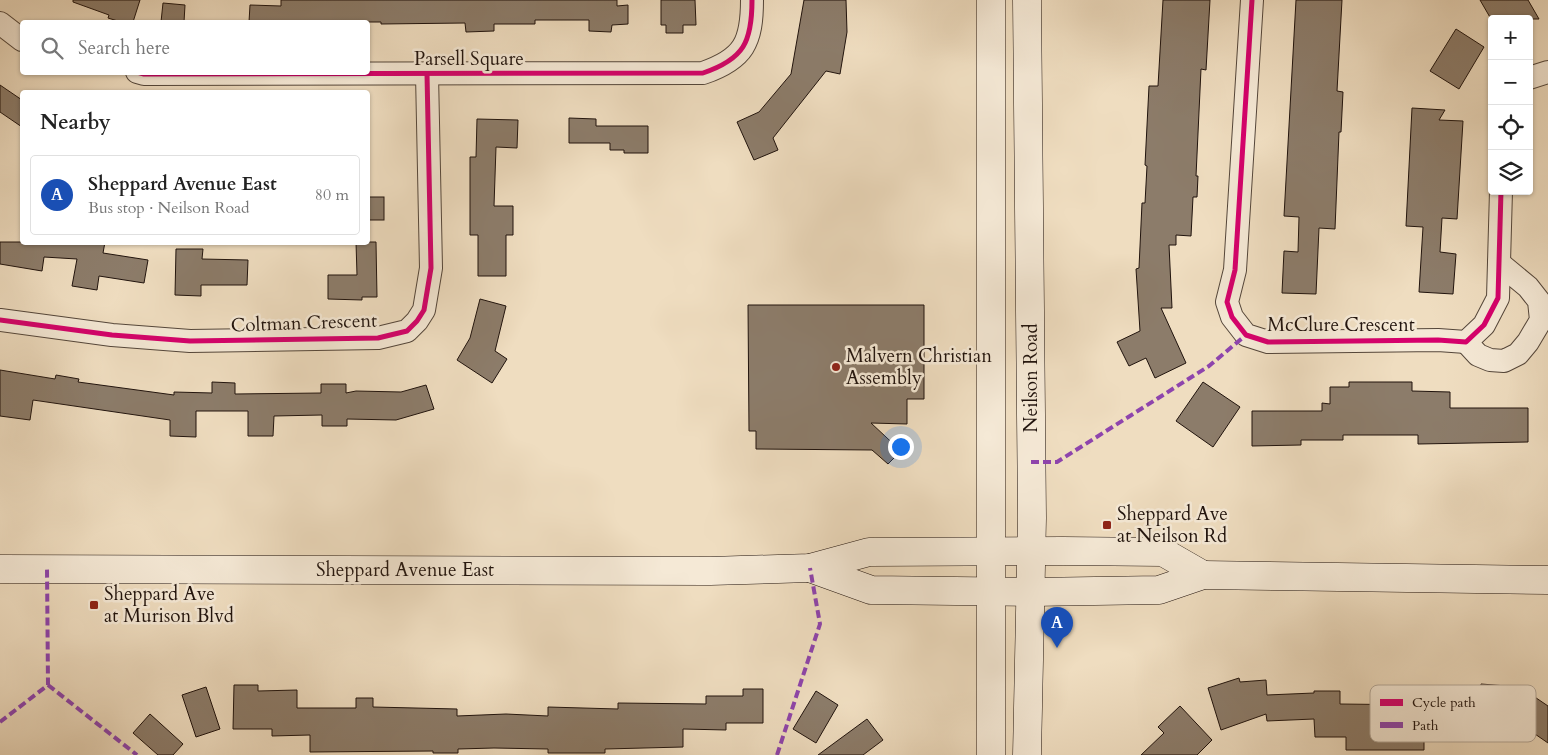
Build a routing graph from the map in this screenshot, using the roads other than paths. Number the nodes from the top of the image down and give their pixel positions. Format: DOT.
graph roads {
  1 [pos="752,0"];
  2 [pos="991,0"];
  3 [pos="1027,0"];
  4 [pos="1252,0"];
  5 [pos="0,23"];
  6 [pos="20,38"];
  7 [pos="1548,72"];
  8 [pos="370,74"];
  9 [pos="428,74"];
  10 [pos="1533,77"];
  11 [pos="1502,195"];
  12 [pos="991,243"];
  13 [pos="1030,243"];
  14 [pos="1499,263"];
  15 [pos="0,320"];
  16 [pos="1466,342"];
  17 [pos="990,552"];
  18 [pos="1032,552"];
  19 [pos="810,568"];
  20 [pos="0,569"];
  21 [pos="1203,575"];
  22 [pos="1548,580"];
  23 [pos="992,590"];
  24 [pos="1031,592"];
  25 [pos="991,755"];
  26 [pos="1027,755"];
  1 -- 9 [label="street, Parsell Square"];
  2 -- 12 [label="main road"];
  3 -- 13 [label="main road, Neilson Road"];
  4 -- 16 [label="street, McClure Crescent"];
  5 -- 6 [label="street"];
  7 -- 10 [label="street"];
  8 -- 9 [label="street, Parsell Square"];
  9 -- 15 [label="street, Coltman Crescent"];
  11 -- 14 [label="street"];
  12 -- 13 [label="main road"];
  12 -- 17 [label="main road"];
  13 -- 18 [label="main road, Neilson Road"];
  14 -- 16 [label="street"];
  14 -- 16 [label="street"];
  17 -- 18 [label="main road, Sheppard Avenue East"];
  17 -- 19 [label="main road, Sheppard Avenue East"];
  17 -- 23 [label="main road"];
  18 -- 21 [label="main road, Sheppard Avenue East"];
  18 -- 24 [label="main road, Neilson Road"];
  19 -- 20 [label="main road, Sheppard Avenue East"];
  19 -- 23 [label="main road, Sheppard Avenue East"];
  21 -- 22 [label="main road, Sheppard Avenue East"];
  21 -- 24 [label="main road, Sheppard Avenue East"];
  23 -- 24 [label="main road, Sheppard Avenue East"];
  23 -- 25 [label="main road"];
  24 -- 26 [label="main road, Neilson Road"];
}
